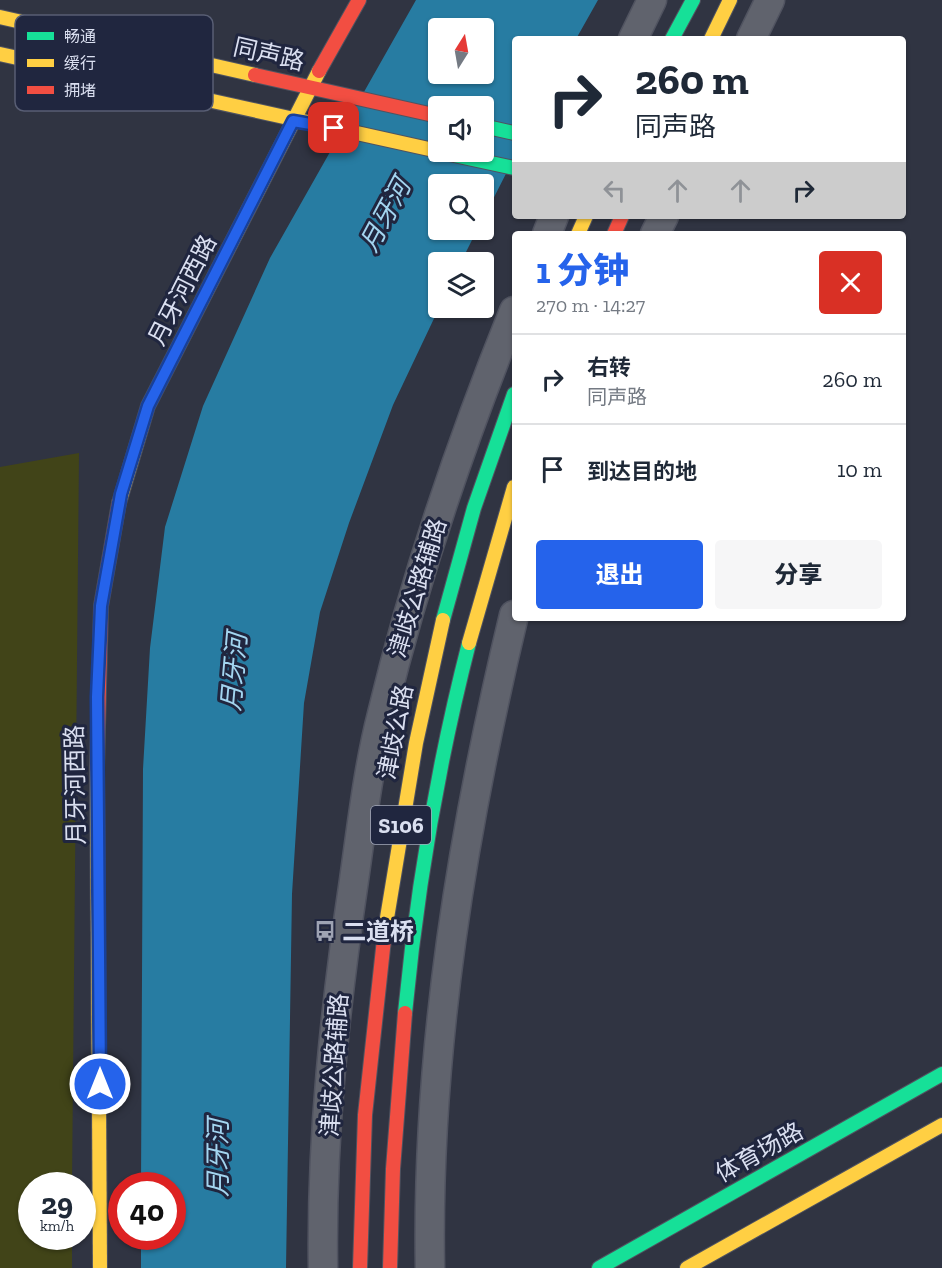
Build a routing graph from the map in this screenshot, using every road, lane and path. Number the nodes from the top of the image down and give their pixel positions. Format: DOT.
graph roads {
  1 [pos="359,0"];
  2 [pos="652,0"];
  3 [pos="693,0"];
  4 [pos="730,0"];
  5 [pos="770,0"];
  6 [pos="0,17"];
  7 [pos="15,20"];
  8 [pos="634,36"];
  9 [pos="674,36"];
  10 [pos="712,36"];
  11 [pos="752,36"];
  12 [pos="0,54"];
  13 [pos="15,58"];
  14 [pos="213,61"];
  15 [pos="297,78"];
  16 [pos="310,87"];
  17 [pos="213,108"];
  18 [pos="428,114"];
  19 [pos="293,121"];
  20 [pos="274,123"];
  21 [pos="494,129"];
  22 [pos="512,133"];
  23 [pos="428,149"];
  24 [pos="488,162"];
  25 [pos="512,168"];
  26 [pos="512,316"];
  27 [pos="512,400"];
  28 [pos="512,493"];
  29 [pos="513,621"];
  30 [pos="942,1074"];
  31 [pos="942,1125"];
  32 [pos="100,1268"];
  33 [pos="323,1268"];
  34 [pos="360,1268"];
  35 [pos="390,1268"];
  36 [pos="430,1268"];
  37 [pos="599,1268"];
  38 [pos="687,1268"];
  1 -- 16 [label="main road, 月牙河西路"];
  2 -- 8 [label="street"];
  3 -- 9 [label="main road"];
  4 -- 10 [label="main road"];
  5 -- 11 [label="street"];
  6 -- 7 [label="main road, 同声路"];
  12 -- 13 [label="main road"];
  14 -- 15 [label="main road, 同声路"];
  15 -- 16 [label="main road, 同声路"];
  15 -- 20 [label="main road"];
  16 -- 18 [label="main road, 同声路"];
  16 -- 19 [label="main road, 月牙河西路"];
  17 -- 20 [label="main road"];
  19 -- 20 [label="main road"];
  19 -- 23 [label="main road"];
  19 -- 32 [label="main road, 月牙河西路"];
  21 -- 22 [label="main road"];
  24 -- 25 [label="main road"];
  26 -- 33 [label="street, 津歧公路辅路"];
  27 -- 34 [label="main road, 津歧公路 / S106"];
  28 -- 35 [label="main road, S106"];
  29 -- 36 [label="street"];
  30 -- 37 [label="main road, 体育场路"];
  31 -- 38 [label="main road"];
}
